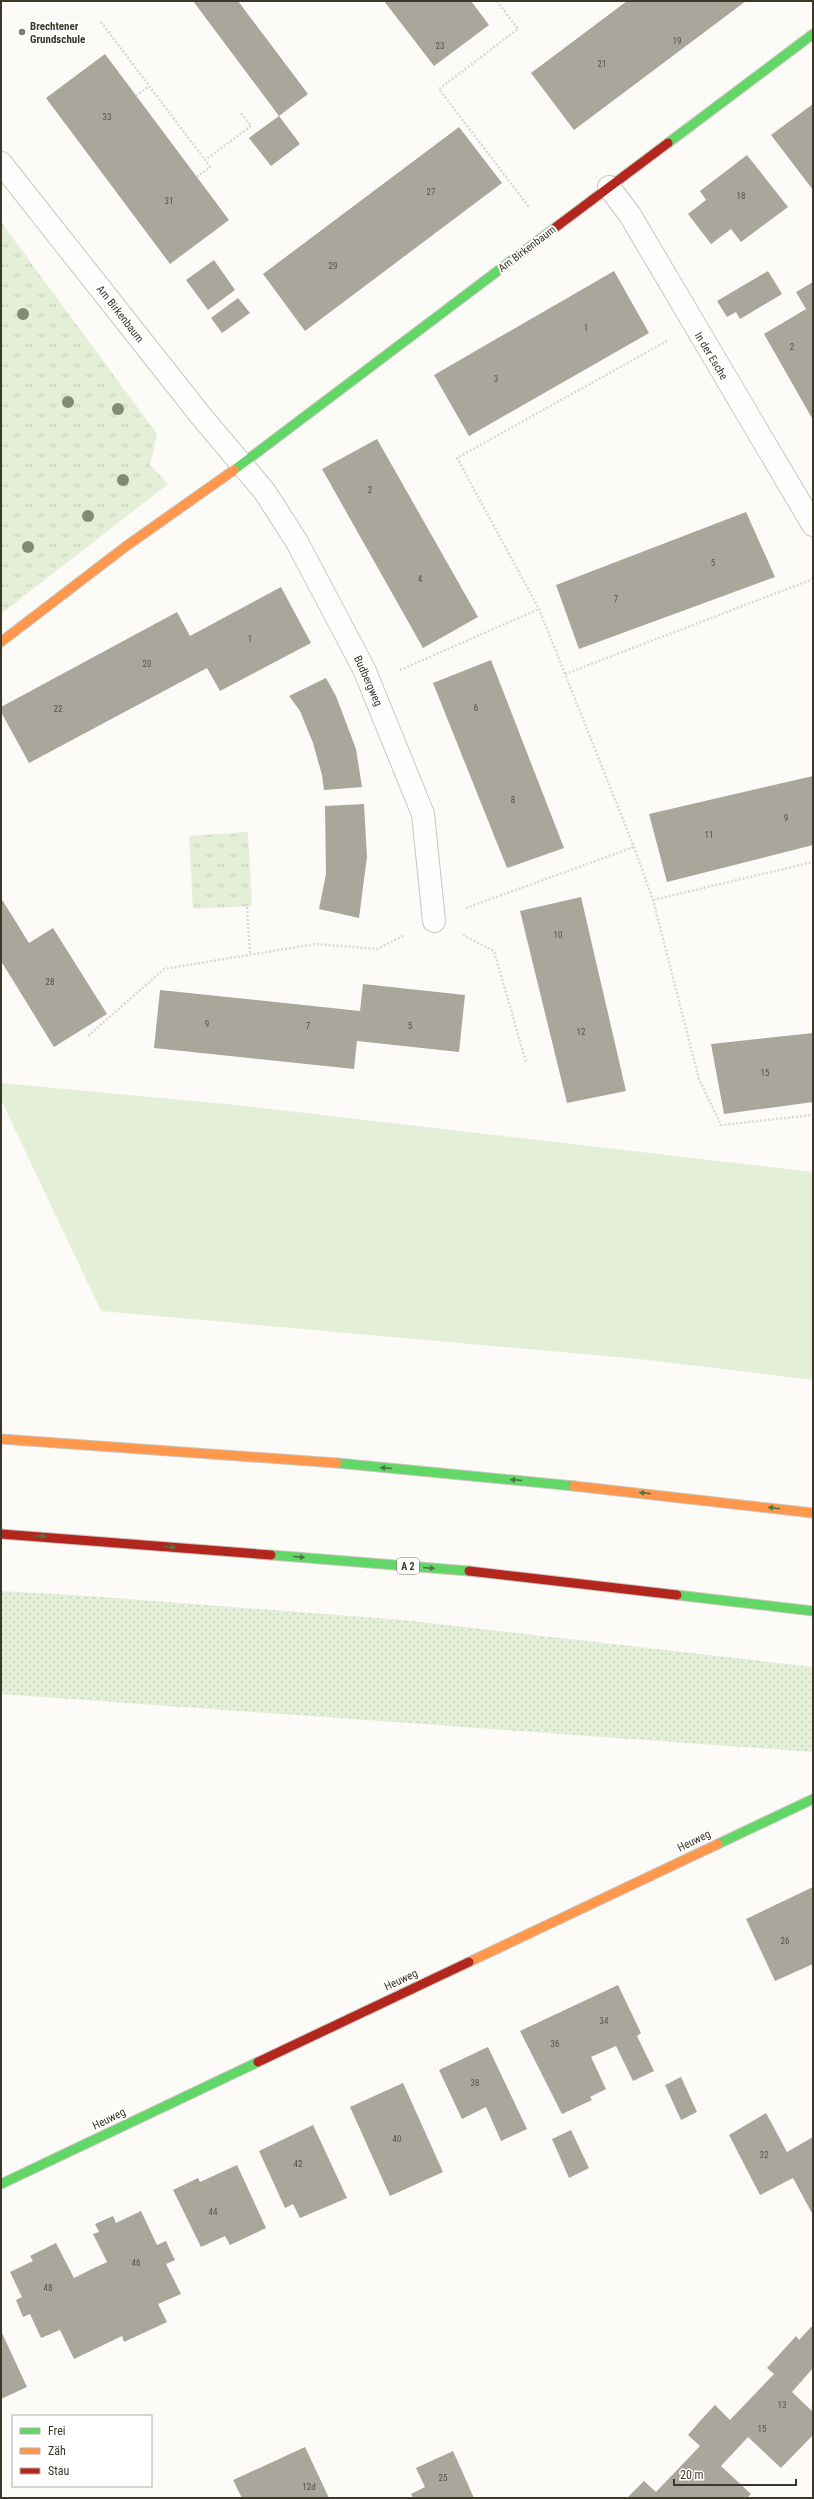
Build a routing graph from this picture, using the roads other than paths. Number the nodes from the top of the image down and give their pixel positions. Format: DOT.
graph roads {
  1 [pos="813,34"];
  2 [pos="1,163"];
  3 [pos="609,187"];
  4 [pos="242,464"];
  5 [pos="813,525"];
  6 [pos="1,642"];
  7 [pos="434,921"];
  8 [pos="1,1439"];
  9 [pos="813,1513"];
  10 [pos="1,1534"];
  11 [pos="813,1611"];
  12 [pos="813,1799"];
  13 [pos="1,2184"];
  1 -- 3 [label="main road, Am Birkenbaum"];
  2 -- 4 [label="street, Am Birkenbaum"];
  3 -- 4 [label="main road, Am Birkenbaum"];
  3 -- 5 [label="street, In der Esche"];
  4 -- 6 [label="main road, Am Birkenbaum"];
  4 -- 7 [label="street, Budbergweg"];
  9 -- 8 [label="main road, one-way"];
  10 -- 11 [label="main road, A 2, one-way"];
  12 -- 13 [label="main road, Heuweg"];
}
